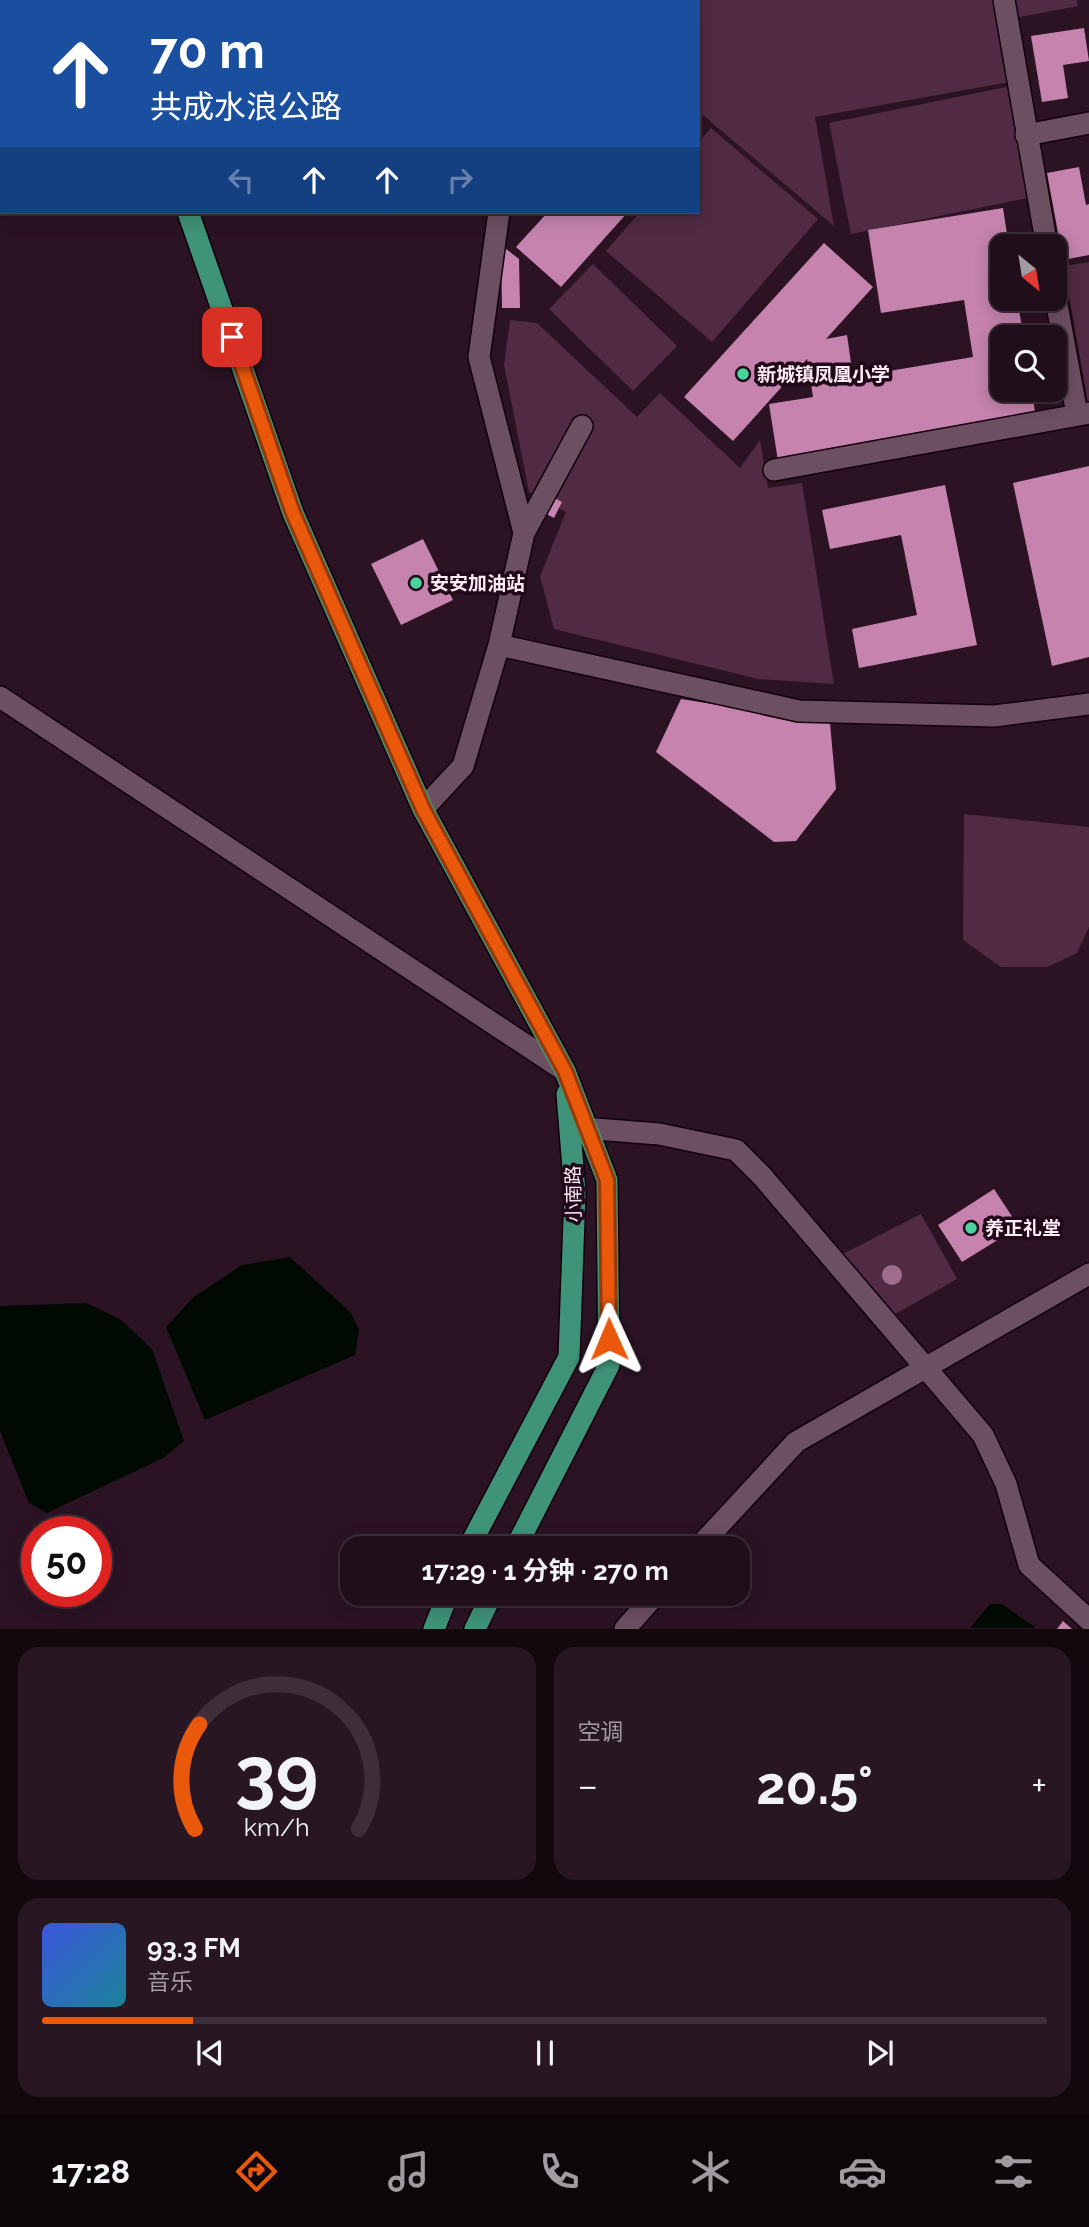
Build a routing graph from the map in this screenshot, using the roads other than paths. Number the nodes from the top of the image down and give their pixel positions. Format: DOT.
graph roads {
  1 [pos="1004,0"];
  2 [pos="1089,123"];
  3 [pos="1026,135"];
  4 [pos="189,214"];
  5 [pos="499,214"];
  6 [pos="1045,234"];
  7 [pos="1059,312"];
  8 [pos="1083,414"];
  9 [pos="582,426"];
  10 [pos="774,470"];
  11 [pos="524,533"];
  12 [pos="499,645"];
  13 [pos="0,697"];
  14 [pos="1089,704"];
  15 [pos="423,809"];
  16 [pos="565,1071"];
  17 [pos="578,1128"];
  18 [pos="1089,1274"];
  19 [pos="925,1368"];
  20 [pos="475,1536"];
  21 [pos="522,1536"];
  22 [pos="709,1536"];
  23 [pos="444,1606"];
  24 [pos="486,1606"];
  25 [pos="645,1606"];
  26 [pos="1089,1620"];
  27 [pos="435,1629"];
  28 [pos="475,1629"];
  29 [pos="625,1629"];
  1 -- 3 [label="street"];
  2 -- 3 [label="street"];
  3 -- 6 [label="street"];
  4 -- 15 [label="main road, 小南路"];
  5 -- 11 [label="street"];
  7 -- 8 [label="street"];
  8 -- 10 [label="street"];
  9 -- 11 [label="street"];
  11 -- 12 [label="street"];
  12 -- 14 [label="street"];
  12 -- 15 [label="street"];
  13 -- 16 [label="street"];
  15 -- 16 [label="main road, 小南路"];
  16 -- 17 [label="main road, 小南路"];
  17 -- 19 [label="street"];
  17 -- 20 [label="main road, 小南路"];
  17 -- 21 [label="main road, 小南路"];
  18 -- 19 [label="street"];
  19 -- 22 [label="street"];
  19 -- 26 [label="street"];
  23 -- 27 [label="main road"];
  24 -- 28 [label="main road"];
  25 -- 29 [label="street"];
}
